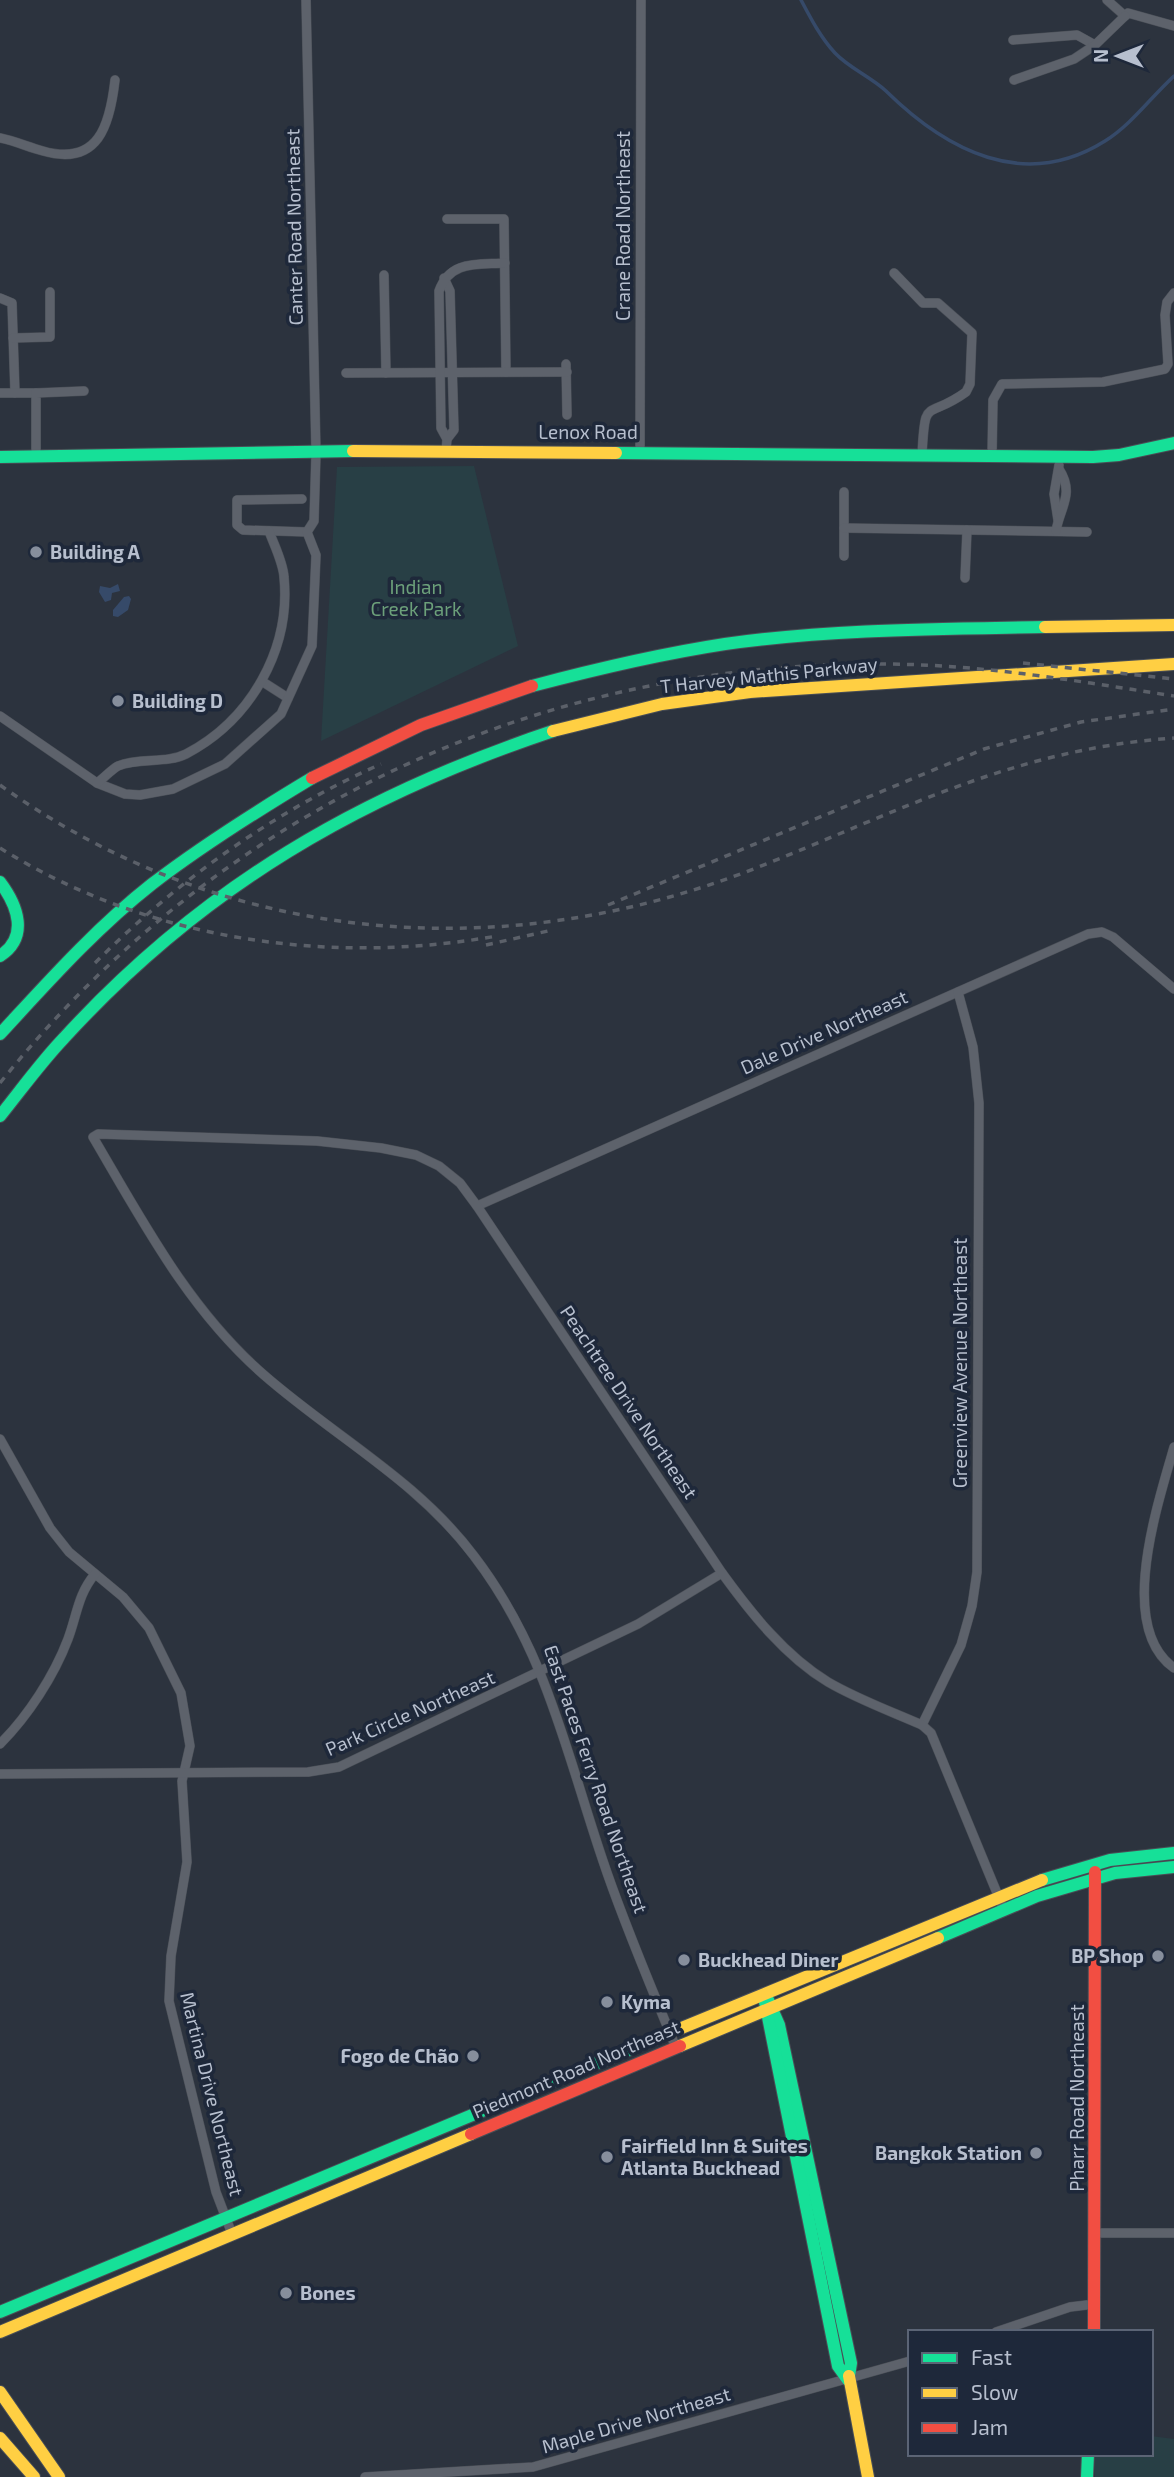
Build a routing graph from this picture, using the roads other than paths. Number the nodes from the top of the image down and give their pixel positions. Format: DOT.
graph roads {
  1 [pos="306,0"];
  2 [pos="641,0"];
  3 [pos="1107,0"];
  4 [pos="1125,16"];
  5 [pos="1174,26"];
  6 [pos="1013,40"];
  7 [pos="1095,45"];
  8 [pos="1014,79"];
  9 [pos="115,80"];
  10 [pos="0,138"];
  11 [pos="447,219"];
  12 [pos="505,263"];
  13 [pos="894,273"];
  14 [pos="384,275"];
  15 [pos="444,278"];
  16 [pos="50,292"];
  17 [pos="1174,293"];
  18 [pos="0,298"];
  19 [pos="13,338"];
  20 [pos="452,372"];
  21 [pos="506,372"];
  22 [pos="346,373"];
  23 [pos="386,373"];
  24 [pos="441,373"];
  25 [pos="85,391"];
  26 [pos="0,393"];
  27 [pos="15,393"];
  28 [pos="36,393"];
  29 [pos="567,415"];
  30 [pos="1174,443"];
  31 [pos="447,445"];
  32 [pos="640,452"];
  33 [pos="316,453"];
  34 [pos="922,455"];
  35 [pos="992,456"];
  36 [pos="0,457"];
  37 [pos="36,457"];
  38 [pos="1059,462"];
  39 [pos="844,492"];
  40 [pos="302,499"];
  41 [pos="844,528"];
  42 [pos="967,530"];
  43 [pos="269,531"];
  44 [pos="1056,531"];
  45 [pos="307,532"];
  46 [pos="1087,532"];
  47 [pos="844,556"];
  48 [pos="965,578"];
  49 [pos="1174,625"];
  50 [pos="1174,664"];
  51 [pos="263,682"];
  52 [pos="288,698"];
  53 [pos="0,716"];
  54 [pos="97,783"];
  55 [pos="0,882"];
  56 [pos="0,956"];
  57 [pos="1174,989"];
  58 [pos="958,992"];
  59 [pos="0,1034"];
  60 [pos="0,1116"];
  61 [pos="93,1137"];
  62 [pos="477,1206"];
  63 [pos="0,1439"];
  64 [pos="1174,1447"];
  65 [pos="722,1573"];
  66 [pos="95,1574"];
  67 [pos="1174,1668"];
  68 [pos="541,1671"];
  69 [pos="922,1725"];
  70 [pos="0,1744"];
  71 [pos="182,1773"];
  72 [pos="0,1774"];
  73 [pos="1174,1853"];
  74 [pos="1094,1865"];
  75 [pos="1174,1867"];
  76 [pos="1096,1879"];
  77 [pos="998,1895"];
  78 [pos="1004,1910"];
  79 [pos="765,1993"];
  80 [pos="768,2009"];
  81 [pos="670,2033"];
  82 [pos="676,2048"];
  83 [pos="226,2219"];
  84 [pos="1096,2233"];
  85 [pos="232,2234"];
  86 [pos="1174,2234"];
  87 [pos="1095,2304"];
  88 [pos="0,2312"];
  89 [pos="1002,2330"];
  90 [pos="1094,2330"];
  91 [pos="0,2333"];
  92 [pos="908,2362"];
  93 [pos="848,2380"];
  94 [pos="0,2392"];
  95 [pos="0,2438"];
  96 [pos="1088,2456"];
  97 [pos="34,2477"];
  98 [pos="59,2477"];
  99 [pos="365,2477"];
  100 [pos="868,2477"];
  101 [pos="1087,2477"];
  1 -- 33 [label="street, Canter Road Northeast"];
  2 -- 32 [label="street, Crane Road Northeast"];
  3 -- 4 [label="street"];
  4 -- 5 [label="street"];
  4 -- 7 [label="street"];
  6 -- 7 [label="street"];
  7 -- 8 [label="street"];
  9 -- 10 [label="street"];
  11 -- 12 [label="street"];
  12 -- 15 [label="street"];
  12 -- 21 [label="street"];
  13 -- 34 [label="street"];
  14 -- 23 [label="street"];
  15 -- 20 [label="street"];
  15 -- 24 [label="street"];
  16 -- 19 [label="street"];
  17 -- 35 [label="street"];
  18 -- 19 [label="street"];
  19 -- 27 [label="street"];
  20 -- 21 [label="street"];
  20 -- 24 [label="street"];
  20 -- 31 [label="street"];
  21 -- 29 [label="street"];
  22 -- 23 [label="street"];
  23 -- 24 [label="street"];
  24 -- 31 [label="street"];
  25 -- 28 [label="street"];
  26 -- 27 [label="street"];
  27 -- 28 [label="street"];
  28 -- 37 [label="street"];
  30 -- 38 [label="main road, Lenox Road"];
  31 -- 32 [label="main road, Lenox Road"];
  31 -- 33 [label="main road, Lenox Road"];
  32 -- 34 [label="main road, Lenox Road"];
  33 -- 37 [label="main road, Lenox Road"];
  33 -- 45 [label="street, Canter Road Northeast"];
  34 -- 35 [label="main road, Lenox Road"];
  35 -- 38 [label="main road, Lenox Road"];
  36 -- 37 [label="main road, Lenox Road"];
  38 -- 44 [label="street"];
  39 -- 41 [label="street"];
  40 -- 43 [label="street"];
  41 -- 42 [label="street"];
  41 -- 47 [label="street"];
  42 -- 44 [label="street"];
  42 -- 48 [label="street"];
  43 -- 45 [label="street"];
  43 -- 51 [label="street"];
  44 -- 46 [label="street"];
  45 -- 52 [label="street"];
  49 -- 59 [label="main road, T Harvey Mathis Parkway"];
  50 -- 60 [label="main road, T Harvey Mathis Parkway"];
  51 -- 52 [label="street"];
  51 -- 54 [label="street"];
  52 -- 54 [label="street"];
  53 -- 54 [label="street"];
  55 -- 56 [label="main road"];
  57 -- 58 [label="street, Dale Drive Northeast"];
  58 -- 62 [label="street, Dale Drive Northeast"];
  58 -- 69 [label="street, Greenview Avenue Northeast"];
  61 -- 62 [label="street, Peachtree Drive Northeast"];
  61 -- 68 [label="street, East Paces Ferry Road Northeast"];
  62 -- 65 [label="street, Peachtree Drive Northeast"];
  63 -- 66 [label="street, Martina Drive Northeast"];
  64 -- 67 [label="street"];
  65 -- 68 [label="street, Park Circle Northeast"];
  65 -- 69 [label="street, Peachtree Drive Northeast"];
  66 -- 70 [label="street"];
  66 -- 71 [label="street, Martina Drive Northeast"];
  68 -- 71 [label="street, Park Circle Northeast"];
  68 -- 81 [label="street, East Paces Ferry Road Northeast"];
  69 -- 77 [label="street"];
  71 -- 72 [label="street, Park Circle Northeast"];
  71 -- 83 [label="street, Martina Drive Northeast"];
  73 -- 74 [label="main road, Piedmont Road Northeast"];
  74 -- 76 [label="main road, Pharr Road Northeast"];
  74 -- 77 [label="main road, Piedmont Road Northeast"];
  75 -- 76 [label="main road, Piedmont Road Northeast"];
  76 -- 78 [label="main road, Piedmont Road Northeast"];
  76 -- 84 [label="main road, Pharr Road Northeast"];
  77 -- 78 [label="street"];
  77 -- 79 [label="main road, Piedmont Road Northeast"];
  78 -- 80 [label="main road, Piedmont Road Northeast"];
  79 -- 80 [label="main road"];
  79 -- 81 [label="main road, Piedmont Road Northeast"];
  80 -- 82 [label="main road, Piedmont Road Northeast"];
  80 -- 93 [label="main road"];
  81 -- 82 [label="street, East Paces Ferry Road Northeast"];
  81 -- 83 [label="main road, Piedmont Road Northeast"];
  82 -- 85 [label="main road, Piedmont Road Northeast"];
  83 -- 85 [label="street, Martina Drive Northeast"];
  83 -- 88 [label="main road, Piedmont Road Northeast"];
  84 -- 86 [label="street"];
  84 -- 87 [label="main road, Pharr Road Northeast"];
  85 -- 91 [label="main road, Piedmont Road Northeast"];
  87 -- 89 [label="street"];
  87 -- 90 [label="main road, Pharr Road Northeast"];
  92 -- 93 [label="street, Maple Drive Northeast"];
  93 -- 99 [label="street, Maple Drive Northeast"];
  93 -- 100 [label="main road"];
  94 -- 98 [label="main road"];
  95 -- 97 [label="main road"];
  96 -- 101 [label="main road"];
}
